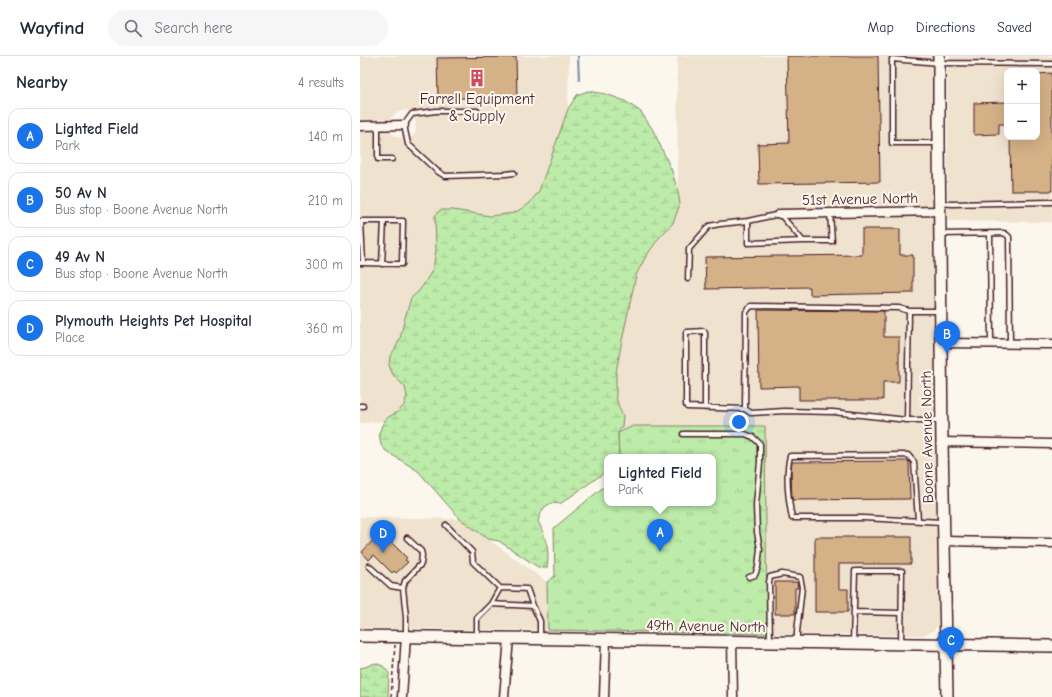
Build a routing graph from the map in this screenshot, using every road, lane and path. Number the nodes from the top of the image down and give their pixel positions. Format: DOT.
graph roads {
  1 [pos="939,59"];
  2 [pos="1052,64"];
  3 [pos="477,111"];
  4 [pos="378,125"];
  5 [pos="404,125"];
  6 [pos="360,126"];
  7 [pos="939,143"];
  8 [pos="392,159"];
  9 [pos="514,172"];
  10 [pos="1052,202"];
  11 [pos="939,207"];
  12 [pos="830,213"];
  13 [pos="780,214"];
  14 [pos="361,220"];
  15 [pos="384,221"];
  16 [pos="748,221"];
  17 [pos="940,234"];
  18 [pos="990,234"];
  19 [pos="803,241"];
  20 [pos="361,263"];
  21 [pos="382,264"];
  22 [pos="688,279"];
  23 [pos="940,311"];
  24 [pos="909,312"];
  25 [pos="941,343"];
  26 [pos="991,343"];
  27 [pos="1010,344"];
  28 [pos="1052,344"];
  29 [pos="705,408"];
  30 [pos="745,409"];
  31 [pos="908,420"];
  32 [pos="942,420"];
  33 [pos="683,434"];
  34 [pos="942,442"];
  35 [pos="1052,444"];
  36 [pos="918,520"];
  37 [pos="944,522"];
  38 [pos="446,525"];
  39 [pos="407,538"];
  40 [pos="944,542"];
  41 [pos="1052,543"];
  42 [pos="369,566"];
  43 [pos="749,577"];
  44 [pos="403,588"];
  45 [pos="500,588"];
  46 [pos="491,604"];
  47 [pos="533,606"];
  48 [pos="854,612"];
  49 [pos="901,612"];
  50 [pos="360,636"];
  51 [pos="406,636"];
  52 [pos="477,637"];
  53 [pos="509,638"];
  54 [pos="540,638"];
  55 [pos="606,639"];
  56 [pos="732,641"];
  57 [pos="770,642"];
  58 [pos="798,642"];
  59 [pos="853,643"];
  60 [pos="395,644"];
  61 [pos="901,644"];
  62 [pos="945,645"];
  63 [pos="1052,646"];
  64 [pos="391,697"];
  65 [pos="402,697"];
  66 [pos="504,697"];
  67 [pos="604,697"];
  68 [pos="733,697"];
  69 [pos="946,697"];
  1 -- 2 [label="lane"];
  1 -- 7 [label="street, Boone Avenue North"];
  1 -- 7 [label="lane"];
  3 -- 5 [label="lane"];
  4 -- 5 [label="street"];
  4 -- 6 [label="street"];
  4 -- 8 [label="lane"];
  5 -- 9 [label="lane"];
  7 -- 11 [label="street, Boone Avenue North"];
  10 -- 11 [label="lane"];
  11 -- 12 [label="street, 51st Avenue North"];
  11 -- 17 [label="street, Boone Avenue North"];
  12 -- 13 [label="street, 51st Avenue North"];
  12 -- 19 [label="lane"];
  13 -- 16 [label="lane"];
  13 -- 19 [label="lane"];
  14 -- 15 [label="lane"];
  14 -- 20 [label="lane"];
  15 -- 21 [label="lane"];
  15 -- 21 [label="lane"];
  16 -- 19 [label="lane"];
  16 -- 22 [label="lane"];
  17 -- 18 [label="lane"];
  17 -- 23 [label="street, Boone Avenue North"];
  18 -- 26 [label="lane"];
  18 -- 27 [label="lane"];
  20 -- 21 [label="lane"];
  23 -- 24 [label="lane"];
  23 -- 25 [label="street, Boone Avenue North"];
  24 -- 30 [label="lane"];
  24 -- 31 [label="lane"];
  25 -- 26 [label="street"];
  25 -- 32 [label="street, Boone Avenue North"];
  26 -- 27 [label="street"];
  27 -- 28 [label="street"];
  29 -- 29 [label="lane"];
  29 -- 30 [label="lane"];
  30 -- 31 [label="lane"];
  31 -- 32 [label="lane"];
  32 -- 34 [label="street, Boone Avenue North"];
  33 -- 43 [label="lane"];
  34 -- 35 [label="street"];
  34 -- 37 [label="street, Boone Avenue North"];
  36 -- 36 [label="lane"];
  36 -- 37 [label="lane"];
  37 -- 40 [label="street, Boone Avenue North"];
  38 -- 45 [label="lane"];
  39 -- 44 [label="lane"];
  40 -- 41 [label="street"];
  40 -- 62 [label="street, Boone Avenue North"];
  42 -- 44 [label="lane"];
  44 -- 51 [label="lane"];
  45 -- 46 [label="lane"];
  45 -- 47 [label="lane"];
  46 -- 47 [label="lane"];
  46 -- 52 [label="lane"];
  47 -- 54 [label="lane"];
  48 -- 49 [label="lane"];
  48 -- 49 [label="lane"];
  48 -- 59 [label="lane"];
  49 -- 61 [label="lane"];
  50 -- 51 [label="street, 49th Avenue North"];
  51 -- 52 [label="street, 49th Avenue North"];
  51 -- 65 [label="street"];
  52 -- 53 [label="street, 49th Avenue North"];
  53 -- 54 [label="street, 49th Avenue North"];
  53 -- 66 [label="street"];
  54 -- 55 [label="street, 49th Avenue North"];
  55 -- 56 [label="street, 49th Avenue North"];
  55 -- 67 [label="street"];
  56 -- 57 [label="street, 49th Avenue North"];
  56 -- 68 [label="street"];
  57 -- 58 [label="street, 49th Avenue North"];
  57 -- 58 [label="lane"];
  58 -- 59 [label="street, 49th Avenue North"];
  59 -- 61 [label="street, 49th Avenue North"];
  60 -- 64 [label="path"];
  61 -- 62 [label="street, 49th Avenue North"];
  62 -- 63 [label="street, 49th Avenue North"];
  62 -- 69 [label="street, Boone Avenue North"];
}
